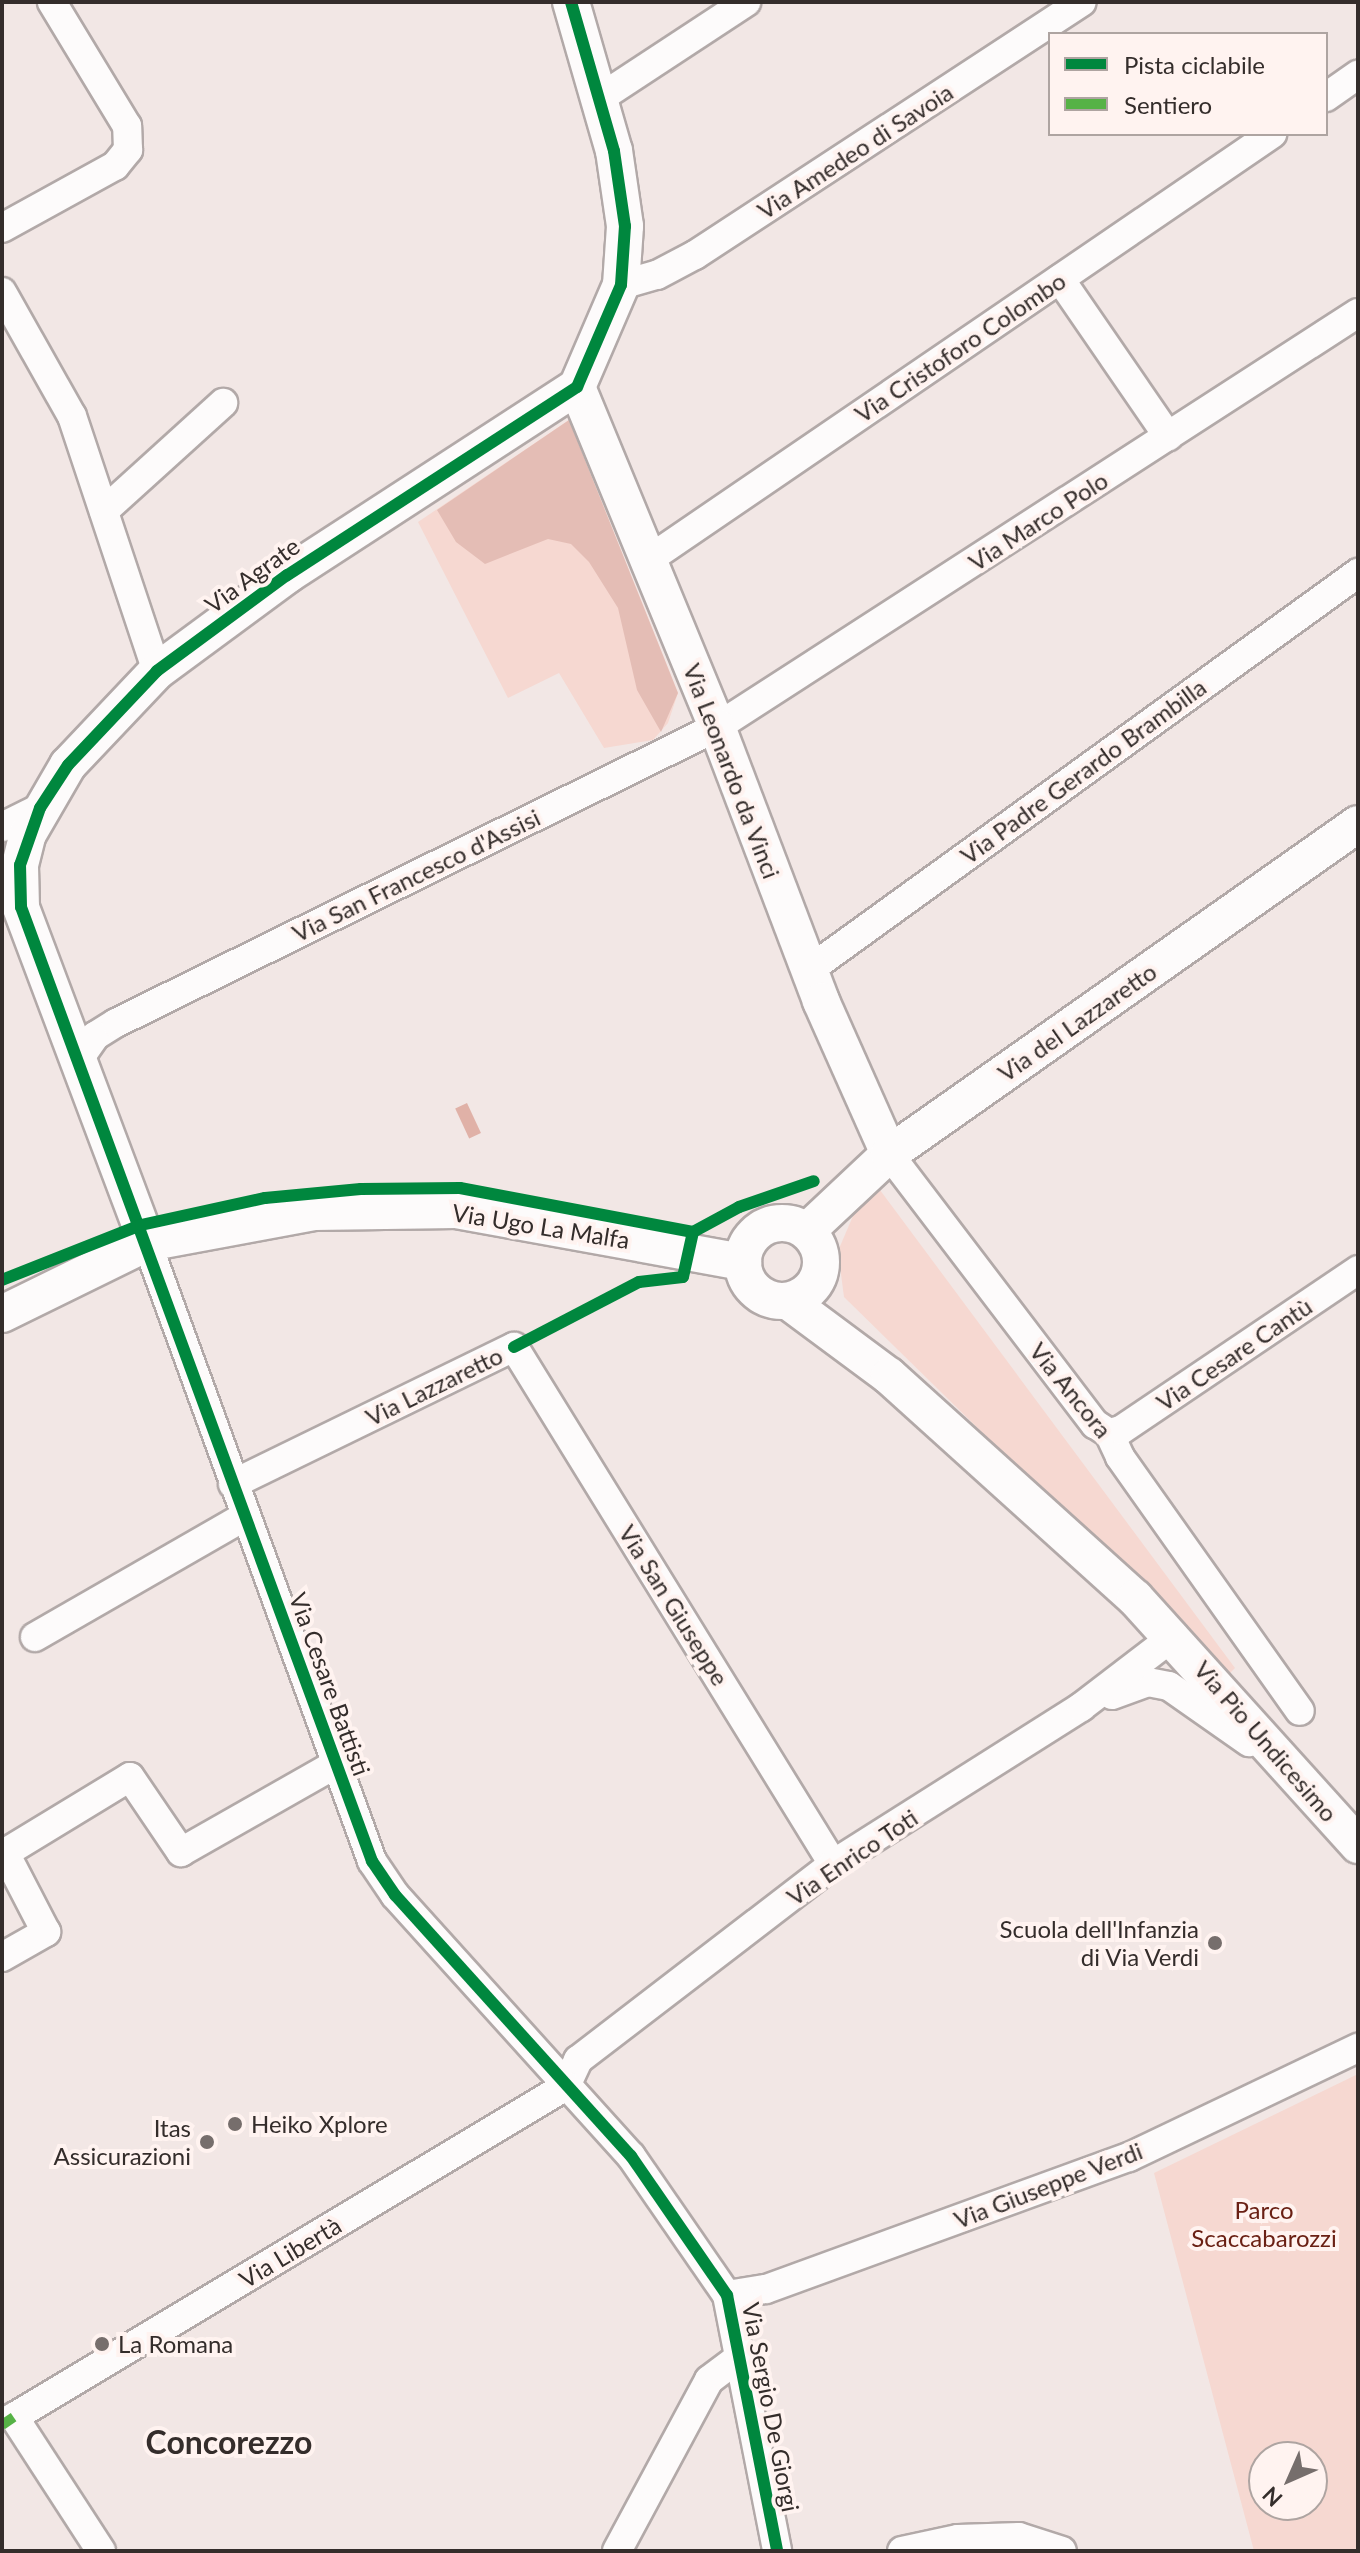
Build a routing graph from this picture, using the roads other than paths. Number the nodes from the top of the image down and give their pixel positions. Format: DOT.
graph roads {
  1 [pos="52,2"];
  2 [pos="571,2"];
  3 [pos="746,2"];
  4 [pos="1082,2"];
  5 [pos="1358,75"];
  6 [pos="1328,96"];
  7 [pos="600,98"];
  8 [pos="1269,136"];
  9 [pos="2,228"];
  10 [pos="1060,279"];
  11 [pos="621,285"];
  12 [pos="2,292"];
  13 [pos="1358,313"];
  14 [pos="577,387"];
  15 [pos="223,403"];
  16 [pos="1168,436"];
  17 [pos="104,511"];
  18 [pos="648,560"];
  19 [pos="1358,573"];
  20 [pos="157,671"];
  21 [pos="717,727"];
  22 [pos="40,808"];
  23 [pos="1358,824"];
  24 [pos="2,827"];
  25 [pos="11,902"];
  26 [pos="809,970"];
  27 [pos="52,992"];
  28 [pos="116,1023"];
  29 [pos="77,1062"];
  30 [pos="889,1154"];
  31 [pos="807,1231"];
  32 [pos="147,1243"];
  33 [pos="743,1262"];
  34 [pos="1358,1270"];
  35 [pos="818,1279"];
  36 [pos="788,1301"];
  37 [pos="2,1314"];
  38 [pos="851,1344"];
  39 [pos="514,1347"];
  40 [pos="1109,1433"];
  41 [pos="233,1484"];
  42 [pos="244,1517"];
  43 [pos="1174,1636"];
  44 [pos="35,1637"];
  45 [pos="1081,1707"];
  46 [pos="1300,1711"];
  47 [pos="336,1764"];
  48 [pos="1290,1774"];
  49 [pos="1358,1845"];
  50 [pos="833,1864"];
  51 [pos="2,1957"];
  52 [pos="1358,2048"];
  53 [pos="566,2086"];
  54 [pos="727,2295"];
  55 [pos="738,2358"];
  56 [pos="101,2551"];
  57 [pos="617,2551"];
  58 [pos="777,2551"];
  59 [pos="902,2551"];
  60 [pos="1062,2551"];
  1 -- 9 [label="street"];
  2 -- 7 [label="street"];
  3 -- 7 [label="street"];
  4 -- 11 [label="street, Via Amedeo di Savoia"];
  5 -- 6 [label="street"];
  7 -- 11 [label="street"];
  8 -- 10 [label="street, Via Cristoforo Colombo"];
  10 -- 16 [label="street"];
  10 -- 18 [label="street, Via Cristoforo Colombo"];
  11 -- 14 [label="street"];
  12 -- 17 [label="street"];
  13 -- 16 [label="street, Via Marco Polo"];
  14 -- 18 [label="street, Via Leonardo da Vinci"];
  14 -- 20 [label="street, Via Agrate"];
  15 -- 17 [label="street"];
  16 -- 21 [label="street, Via Marco Polo"];
  17 -- 20 [label="street"];
  18 -- 21 [label="street, Via Leonardo da Vinci"];
  19 -- 26 [label="street, Via Padre Gerardo Brambilla"];
  20 -- 22 [label="street, Via Agrate"];
  21 -- 26 [label="street, Via Leonardo da Vinci"];
  21 -- 28 [label="street, Via San Francesco d'Assisi"];
  22 -- 24 [label="street"];
  22 -- 25 [label="street, Via Agrate"];
  23 -- 30 [label="street, Via del Lazzaretto"];
  25 -- 27 [label="street, Via Agrate"];
  26 -- 30 [label="street, Via Leonardo da Vinci"];
  27 -- 28 [label="street"];
  27 -- 29 [label="street, Via Agrate"];
  28 -- 29 [label="street, Via San Francesco d'Assisi"];
  29 -- 32 [label="street, Via Agrate"];
  30 -- 31 [label="street, Via del Lazzaretto"];
  30 -- 40 [label="street, Via Ancora"];
  31 -- 33 [label="street"];
  31 -- 35 [label="street"];
  32 -- 33 [label="street, Via Ugo La Malfa"];
  32 -- 37 [label="street, Via Ugo La Malfa"];
  32 -- 41 [label="street, Via Cesare Battisti"];
  33 -- 36 [label="street"];
  34 -- 40 [label="street, Via Cesare Cantù"];
  35 -- 36 [label="street"];
  35 -- 38 [label="street"];
  36 -- 38 [label="street"];
  38 -- 43 [label="street"];
  39 -- 41 [label="street, Via Lazzaretto"];
  39 -- 50 [label="street, Via San Giuseppe"];
  40 -- 46 [label="street, Via Ancora"];
  41 -- 42 [label="street, Via Cesare Battisti"];
  42 -- 44 [label="street"];
  42 -- 47 [label="street, Via Cesare Battisti"];
  43 -- 45 [label="street, Via Enrico Toti"];
  43 -- 48 [label="street, Via Pio Undicesimo"];
  45 -- 48 [label="street, Via Enrico Toti"];
  45 -- 50 [label="street, Via Enrico Toti"];
  47 -- 51 [label="street"];
  47 -- 53 [label="street, Via Cesare Battisti"];
  48 -- 49 [label="street, Via Pio Undicesimo"];
  50 -- 53 [label="street, Via Enrico Toti"];
  52 -- 54 [label="street, Via Giuseppe Verdi"];
  53 -- 54 [label="street, Via Sergio De Giorgi"];
  53 -- 56 [label="street, Via Libertà"];
  54 -- 55 [label="street, Via Sergio De Giorgi"];
  55 -- 57 [label="street"];
  55 -- 58 [label="street, Via Sergio De Giorgi"];
  59 -- 60 [label="street"];
}
